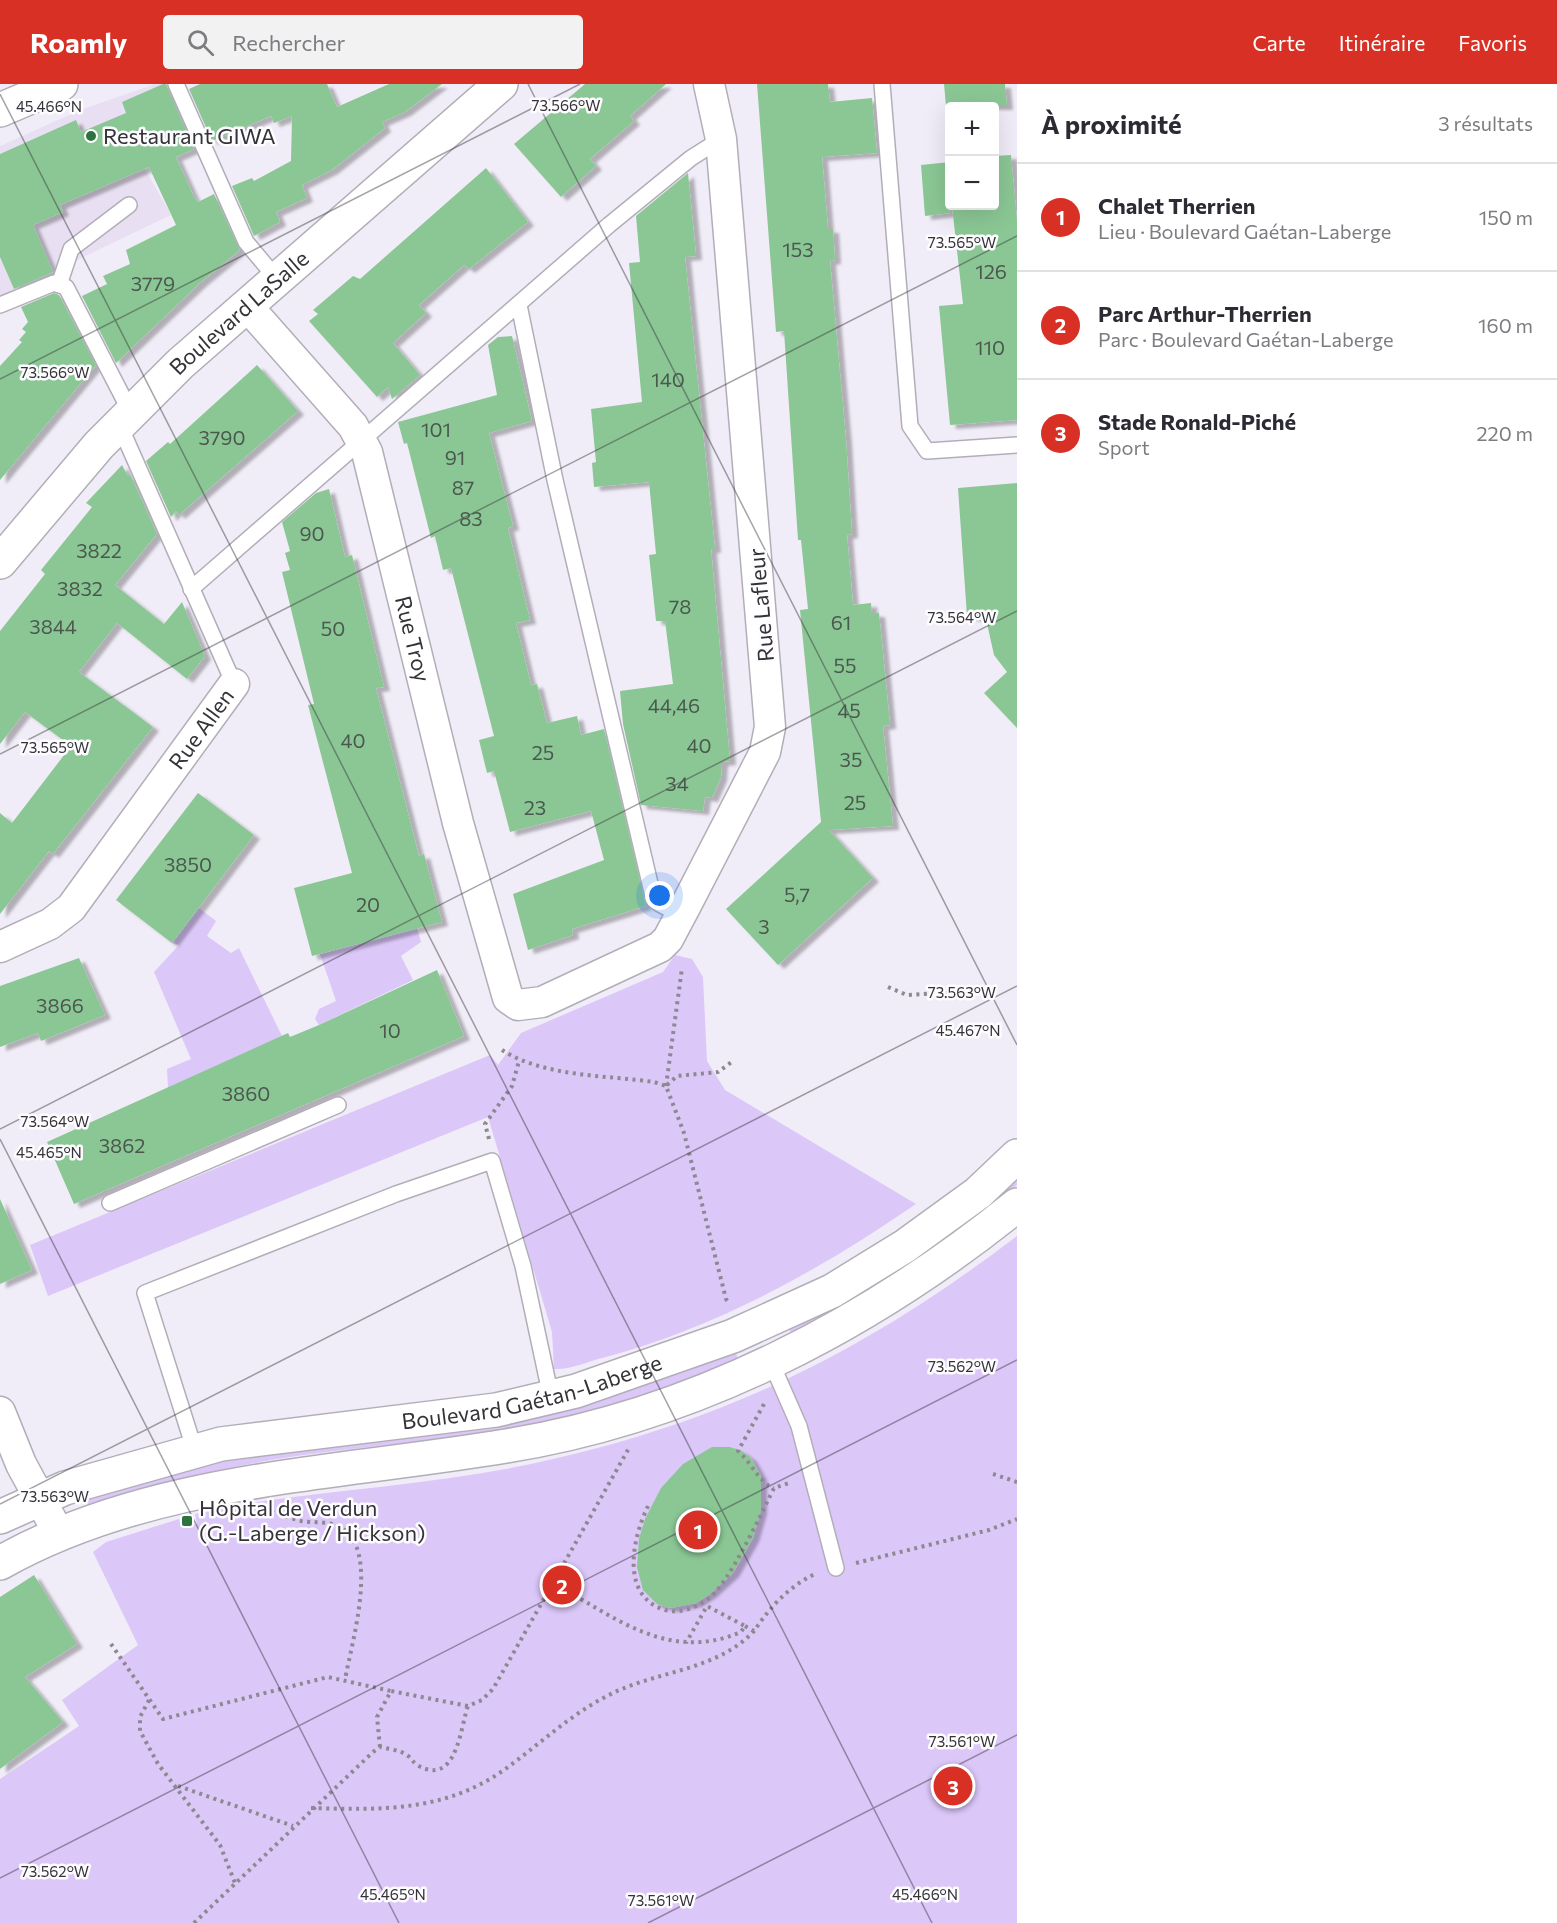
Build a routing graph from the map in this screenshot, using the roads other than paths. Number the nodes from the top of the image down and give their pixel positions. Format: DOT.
graph roads {
  1 [pos="60,84"];
  2 [pos="176,84"];
  3 [pos="501,84"];
  4 [pos="709,84"];
  5 [pos="882,84"];
  6 [pos="0,110"];
  7 [pos="720,139"];
  8 [pos="129,205"];
  9 [pos="277,279"];
  10 [pos="59,285"];
  11 [pos="0,305"];
  12 [pos="519,305"];
  13 [pos="247,306"];
  14 [pos="124,418"];
  15 [pos="361,440"];
  16 [pos="1017,445"];
  17 [pos="0,562"];
  18 [pos="192,589"];
  19 [pos="234,684"];
  20 [pos="680,915"];
  21 [pos="0,947"];
  22 [pos="518,1005"];
  23 [pos="338,1105"];
  24 [pos="1017,1156"];
  25 [pos="110,1203"];
  26 [pos="1017,1205"];
  27 [pos="771,1362"];
  28 [pos="551,1397"];
  29 [pos="0,1412"];
  30 [pos="195,1451"];
  31 [pos="40,1498"];
  32 [pos="0,1517"];
  33 [pos="59,1534"];
  34 [pos="0,1563"];
  35 [pos="836,1568"];
  1 -- 6 [label="main road"];
  2 -- 9 [label="lane"];
  3 -- 9 [label="main road, Boulevard LaSalle"];
  4 -- 7 [label="street, Rue Lafleur"];
  5 -- 16 [label="lane"];
  7 -- 12 [label="lane"];
  7 -- 20 [label="street, Rue Lafleur"];
  8 -- 10 [label="lane"];
  9 -- 13 [label="main road, Boulevard LaSalle"];
  10 -- 11 [label="lane"];
  10 -- 14 [label="lane, Rue Allen"];
  12 -- 15 [label="lane"];
  12 -- 20 [label="lane"];
  13 -- 14 [label="main road, Boulevard LaSalle"];
  13 -- 15 [label="street, Rue Troy"];
  14 -- 17 [label="main road, Boulevard LaSalle"];
  14 -- 18 [label="lane, Rue Allen"];
  15 -- 18 [label="lane"];
  15 -- 22 [label="street, Rue Troy"];
  18 -- 19 [label="lane, Rue Allen"];
  19 -- 21 [label="street, Rue Allen"];
  20 -- 22 [label="street, Rue Lafleur"];
  23 -- 25 [label="lane"];
  24 -- 28 [label="main road, Boulevard Gaétan-Laberge"];
  26 -- 27 [label="main road, Boulevard Gaétan-Laberge"];
  27 -- 33 [label="main road, Boulevard Gaétan-Laberge"];
  27 -- 35 [label="lane"];
  28 -- 30 [label="main road, Boulevard Gaétan-Laberge"];
  28 -- 30 [label="lane"];
  29 -- 31 [label="street"];
  30 -- 31 [label="main road, Boulevard Gaétan-Laberge"];
  31 -- 32 [label="main road, Boulevard Gaétan-Laberge"];
  31 -- 33 [label="street"];
  33 -- 34 [label="main road, Boulevard Gaétan-Laberge"];
}
